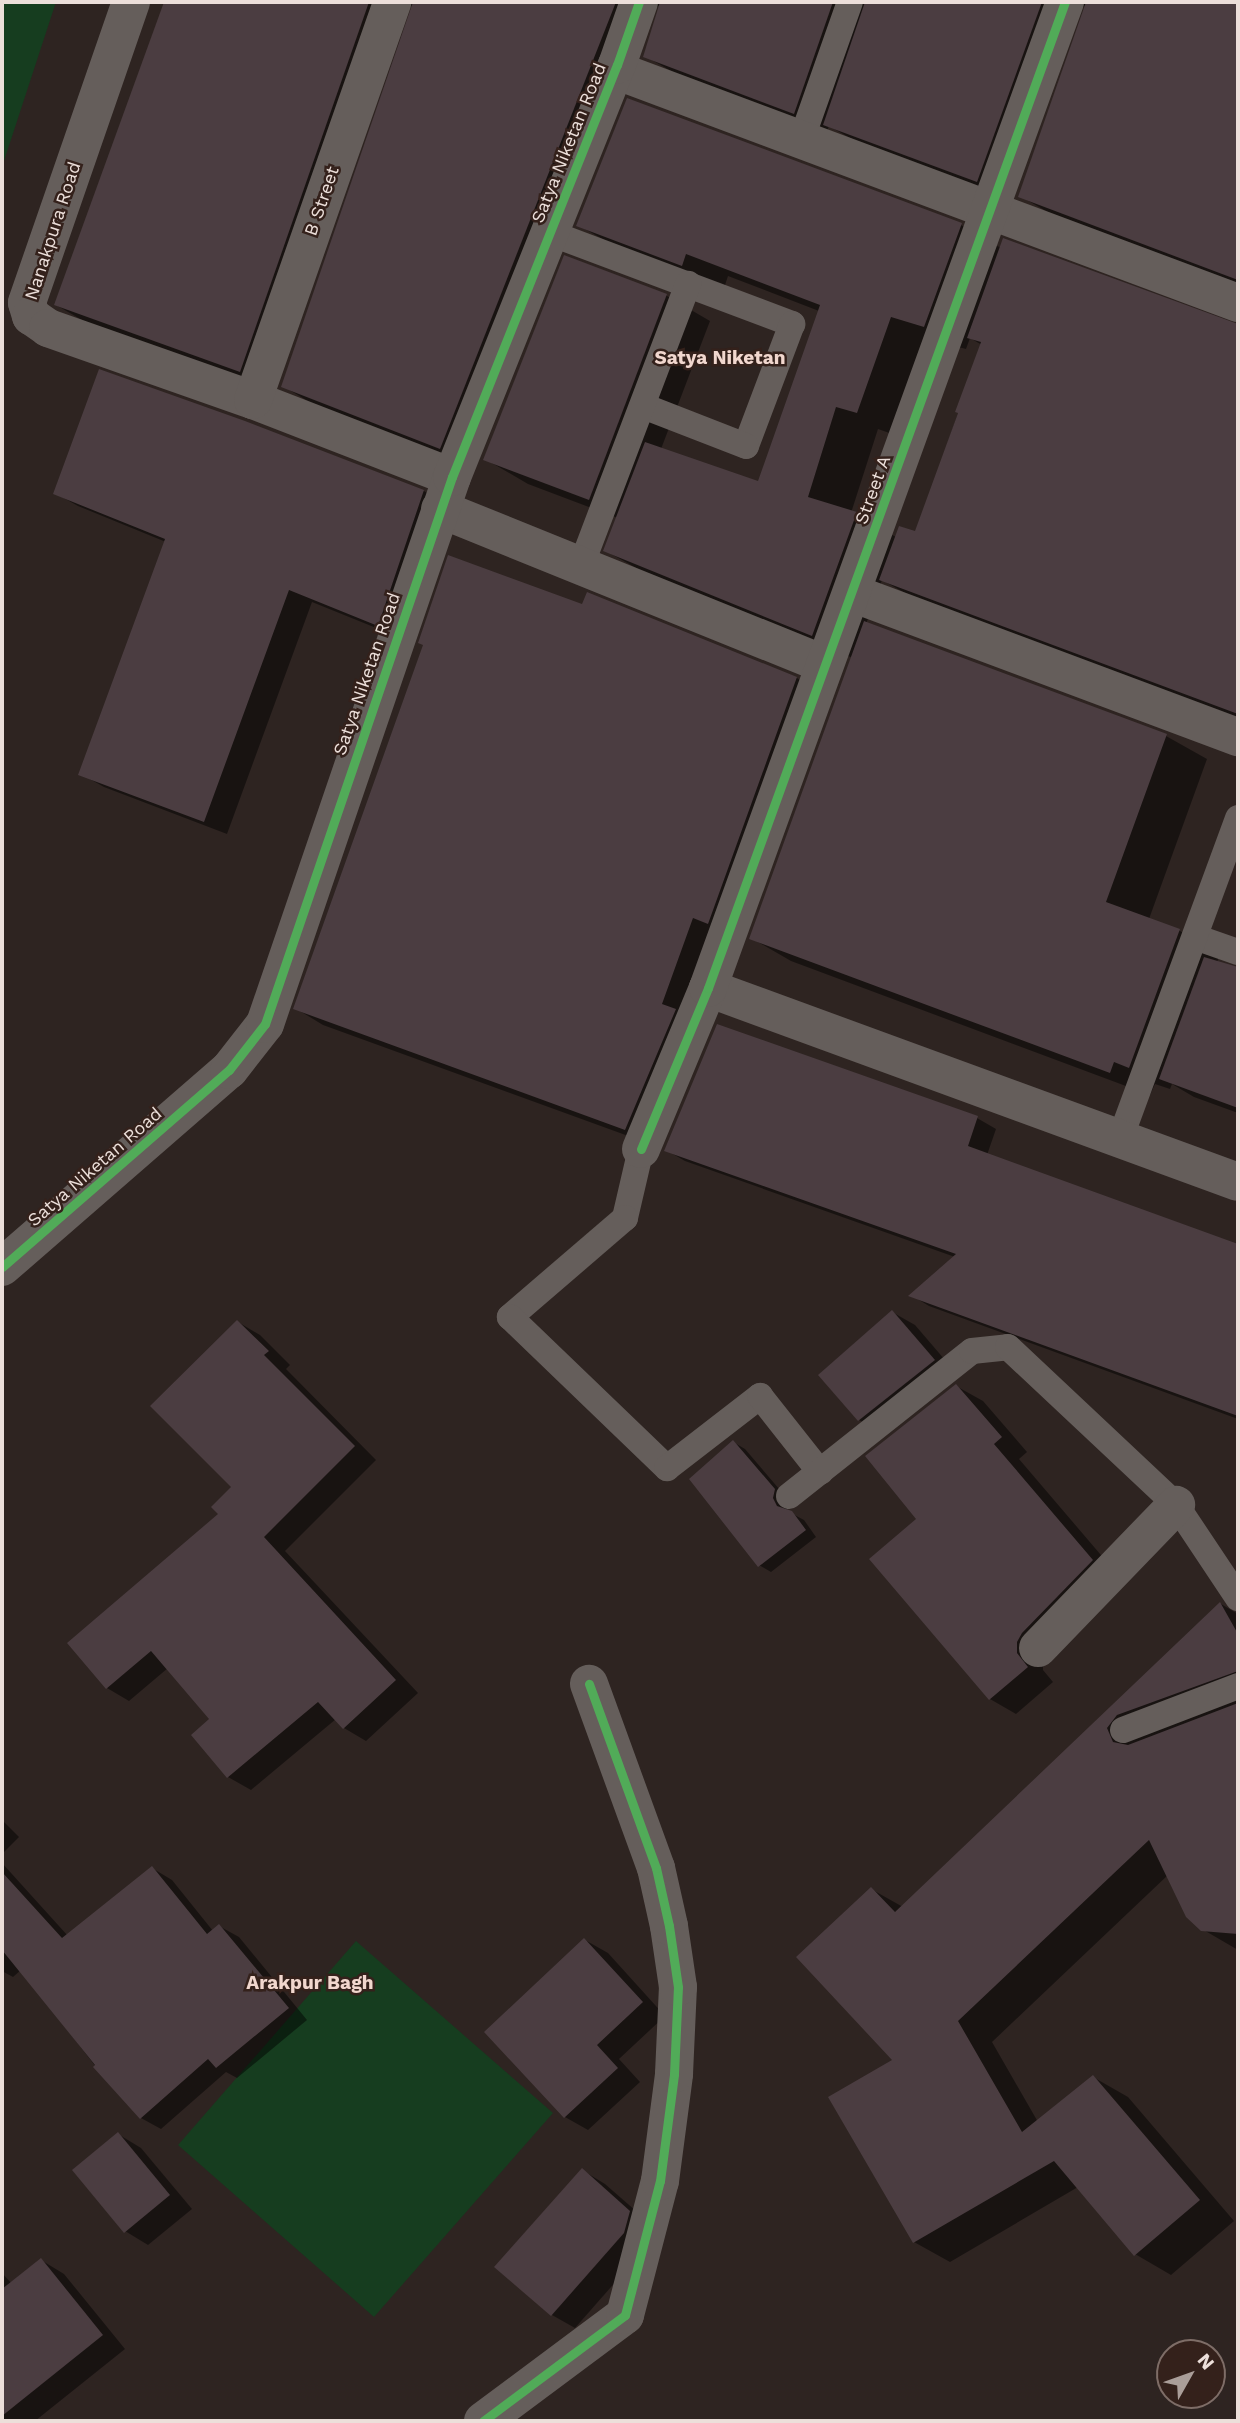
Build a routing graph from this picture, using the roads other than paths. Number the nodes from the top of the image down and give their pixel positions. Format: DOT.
graph roads {
  1 [pos="131,2"];
  2 [pos="392,2"];
  3 [pos="639,2"];
  4 [pos="850,2"];
  5 [pos="1065,2"];
  6 [pos="615,70"];
  7 [pos="802,138"];
  8 [pos="989,208"];
  9 [pos="550,233"];
  10 [pos="688,284"];
  11 [pos="1238,303"];
  12 [pos="253,400"];
  13 [pos="643,406"];
  14 [pos="446,493"];
  15 [pos="581,566"];
  16 [pos="852,593"];
  17 [pos="824,664"];
  18 [pos="1238,737"];
  19 [pos="1238,818"];
  20 [pos="1195,937"];
  21 [pos="1238,952"];
  22 [pos="708,988"];
  23 [pos="1120,1139"];
  24 [pos="641,1149"];
  25 [pos="1238,1182"];
  26 [pos="2,1267"];
  27 [pos="820,1472"];
  28 [pos="789,1496"];
  29 [pos="1176,1505"];
  30 [pos="1238,1598"];
  31 [pos="1038,1648"];
  32 [pos="589,1684"];
  33 [pos="1238,1686"];
  34 [pos="1123,1730"];
  35 [pos="483,2421"];
  1 -- 12 [label="street, Nanakpura Road"];
  2 -- 12 [label="street, B Street"];
  3 -- 6 [label="street, Satya Niketan Road"];
  4 -- 7 [label="lane"];
  5 -- 8 [label="street, Street A"];
  6 -- 7 [label="street"];
  6 -- 9 [label="street, Satya Niketan Road"];
  7 -- 8 [label="street"];
  8 -- 11 [label="street"];
  8 -- 16 [label="street, Street A"];
  9 -- 10 [label="lane"];
  9 -- 14 [label="street, Satya Niketan Road"];
  10 -- 13 [label="lane"];
  10 -- 13 [label="lane"];
  12 -- 14 [label="street, Nanakpura Road"];
  13 -- 15 [label="lane"];
  14 -- 15 [label="street, Nanakpura Road"];
  14 -- 26 [label="street, Satya Niketan Road"];
  15 -- 17 [label="street, Nanakpura Road"];
  16 -- 17 [label="street, Street A"];
  16 -- 18 [label="street"];
  17 -- 22 [label="street, Street A"];
  19 -- 20 [label="lane"];
  20 -- 21 [label="lane"];
  20 -- 23 [label="lane"];
  22 -- 23 [label="street"];
  22 -- 24 [label="street, Street A"];
  23 -- 25 [label="street"];
  24 -- 27 [label="lane"];
  27 -- 28 [label="lane"];
  27 -- 29 [label="lane"];
  29 -- 30 [label="lane"];
  29 -- 31 [label="street"];
  32 -- 35 [label="street"];
  33 -- 34 [label="lane"];
}
